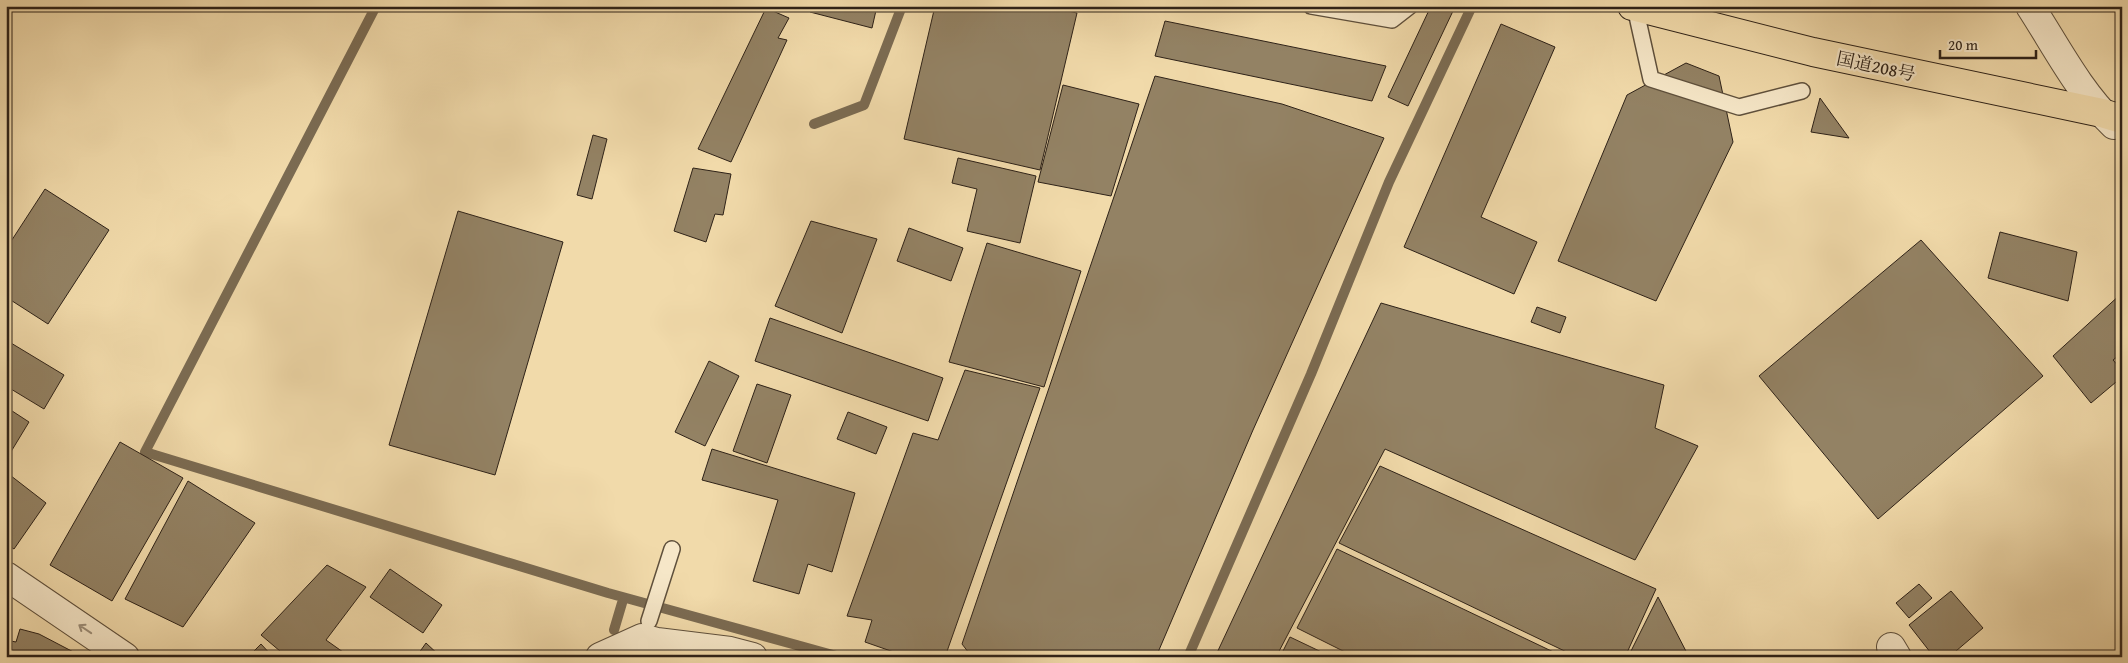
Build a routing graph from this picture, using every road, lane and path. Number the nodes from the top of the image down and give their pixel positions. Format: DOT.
graph roads {
  1 [pos="1311,6"];
  2 [pos="1410,6"];
  3 [pos="2030,6"];
  4 [pos="1633,7"];
  5 [pos="1802,91"];
  6 [pos="2112,116"];
  7 [pos="2122,132"];
  8 [pos="672,549"];
  9 [pos="6,576"];
  10 [pos="649,621"];
  11 [pos="125,657"];
  12 [pos="600,657"];
  13 [pos="752,657"];
  1 -- 2 [label="lane"];
  3 -- 6 [label="street"];
  4 -- 5 [label="lane"];
  4 -- 6 [label="highway, 国道208号"];
  6 -- 7 [label="street"];
  8 -- 10 [label="lane"];
  11 -- 9 [label="street, one-way"];
  12 -- 13 [label="street"];
}
